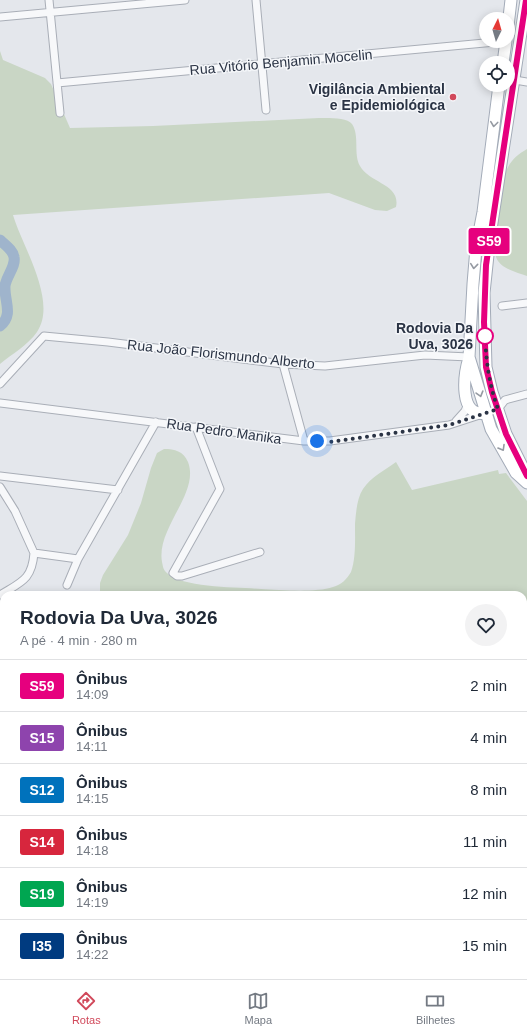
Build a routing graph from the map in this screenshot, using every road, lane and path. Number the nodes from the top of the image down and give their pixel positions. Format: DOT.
graph roads {
  1 [pos="49,0"];
  2 [pos="185,0"];
  3 [pos="256,0"];
  4 [pos="511,0"];
  5 [pos="526,0"];
  6 [pos="51,12"];
  7 [pos="510,12"];
  8 [pos="0,17"];
  9 [pos="479,44"];
  10 [pos="262,64"];
  11 [pos="515,80"];
  12 [pos="527,82"];
  13 [pos="57,83"];
  14 [pos="498,92"];
  15 [pos="513,92"];
  16 [pos="266,110"];
  17 [pos="60,113"];
  18 [pos="527,303"];
  19 [pos="502,306"];
  20 [pos="470,357"];
  21 [pos="283,364"];
  22 [pos="0,384"];
  23 [pos="527,394"];
  24 [pos="0,403"];
  25 [pos="468,404"];
  26 [pos="498,409"];
  27 [pos="486,413"];
  28 [pos="156,422"];
  29 [pos="449,425"];
  30 [pos="196,427"];
  31 [pos="304,441"];
  32 [pos="0,476"];
  33 [pos="527,476"];
  34 [pos="527,483"];
  35 [pos="0,488"];
  36 [pos="118,490"];
  37 [pos="260,552"];
  38 [pos="34,553"];
  39 [pos="78,559"];
  40 [pos="67,585"];
  41 [pos="6,591"];
  1 -- 6 [label="street"];
  2 -- 6 [label="street"];
  3 -- 10 [label="street"];
  4 -- 7 [label="main road"];
  5 -- 11 [label="main road"];
  6 -- 8 [label="street"];
  6 -- 13 [label="street"];
  9 -- 10 [label="street, Rua Vitório Benjamin Mocelin"];
  10 -- 13 [label="street, Rua Vitório Benjamin Mocelin"];
  10 -- 16 [label="street"];
  11 -- 12 [label="street"];
  13 -- 17 [label="street"];
  14 -- 20 [label="main road, one-way"];
  15 -- 26 [label="main road"];
  18 -- 19 [label="street"];
  20 -- 21 [label="street, Rua João Florismundo Alberto"];
  20 -- 25 [label="main road"];
  20 -- 27 [label="main road, one-way"];
  21 -- 22 [label="street, Rua João Florismundo Alberto"];
  21 -- 31 [label="street"];
  23 -- 26 [label="street, Rua Pedro Manika"];
  24 -- 28 [label="street, Rua Pedro Manika"];
  25 -- 27 [label="main road"];
  25 -- 29 [label="street"];
  26 -- 27 [label="street, Rua Pedro Manika"];
  26 -- 33 [label="main road"];
  27 -- 29 [label="street, Rua Pedro Manika"];
  27 -- 34 [label="main road, one-way"];
  28 -- 30 [label="street, Rua Pedro Manika"];
  28 -- 36 [label="street"];
  29 -- 31 [label="street, Rua Pedro Manika"];
  30 -- 31 [label="street, Rua Pedro Manika"];
  30 -- 37 [label="street"];
  32 -- 36 [label="street"];
  35 -- 38 [label="street"];
  36 -- 39 [label="street"];
  38 -- 39 [label="street"];
  38 -- 41 [label="street"];
  39 -- 40 [label="street"];
}
